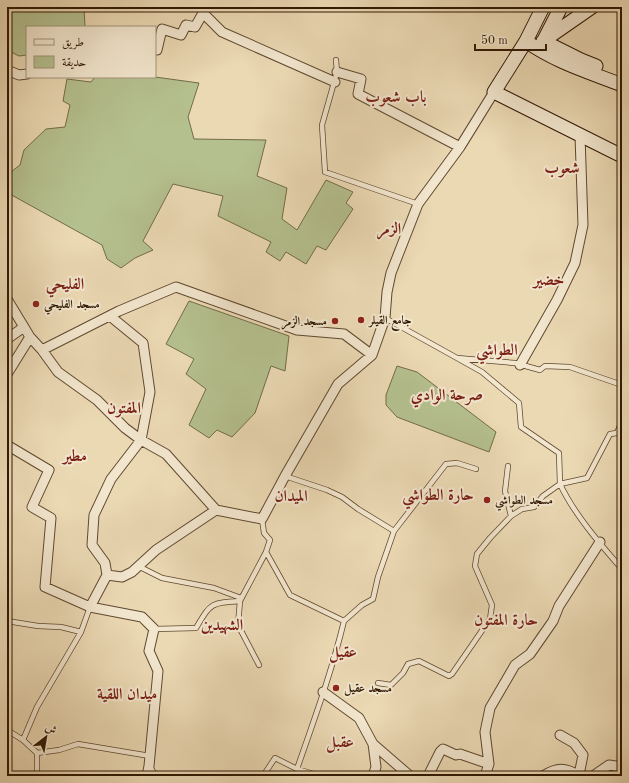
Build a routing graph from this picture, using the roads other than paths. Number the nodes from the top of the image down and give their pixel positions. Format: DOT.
graph roads {
  1 [pos="543,7"];
  2 [pos="560,7"];
  3 [pos="592,7"];
  4 [pos="526,41"];
  5 [pos="544,41"];
  6 [pos="156,50"];
  7 [pos="336,60"];
  8 [pos="7,70"];
  9 [pos="26,74"];
  10 [pos="622,76"];
  11 [pos="336,77"];
  12 [pos="622,85"];
  13 [pos="494,92"];
  14 [pos="580,135"];
  15 [pos="460,147"];
  16 [pos="622,156"];
  17 [pos="418,204"];
  18 [pos="7,299"];
  19 [pos="110,316"];
  20 [pos="385,318"];
  21 [pos="24,327"];
  22 [pos="30,337"];
  23 [pos="7,339"];
  24 [pos="42,350"];
  25 [pos="372,355"];
  26 [pos="457,358"];
  27 [pos="520,365"];
  28 [pos="7,374"];
  29 [pos="622,385"];
  30 [pos="622,421"];
  31 [pos="141,440"];
  32 [pos="7,445"];
  33 [pos="508,466"];
  34 [pos="476,469"];
  35 [pos="285,476"];
  36 [pos="560,484"];
  37 [pos="216,510"];
  38 [pos="511,516"];
  39 [pos="262,519"];
  40 [pos="394,531"];
  41 [pos="600,542"];
  42 [pos="266,552"];
  43 [pos="138,566"];
  44 [pos="622,569"];
  45 [pos="107,575"];
  46 [pos="240,600"];
  47 [pos="90,607"];
  48 [pos="7,621"];
  49 [pos="344,621"];
  50 [pos="154,629"];
  51 [pos="81,632"];
  52 [pos="259,665"];
  53 [pos="378,683"];
  54 [pos="323,692"];
  55 [pos="7,730"];
  56 [pos="560,735"];
  57 [pos="23,740"];
  58 [pos="373,744"];
  59 [pos="37,753"];
  60 [pos="149,761"];
  61 [pos="489,764"];
  62 [pos="622,767"];
  63 [pos="297,769"];
  64 [pos="37,775"];
  65 [pos="146,776"];
  66 [pos="156,776"];
  67 [pos="263,776"];
  68 [pos="320,776"];
  69 [pos="374,776"];
  70 [pos="410,776"];
  71 [pos="428,776"];
  72 [pos="485,776"];
  73 [pos="543,776"];
  74 [pos="579,776"];
  75 [pos="593,776"];
  1 -- 4 [label="street"];
  2 -- 5 [label="street"];
  3 -- 5 [label="street"];
  4 -- 12 [label="street"];
  4 -- 13 [label="street"];
  5 -- 10 [label="street"];
  6 -- 11 [label="street"];
  7 -- 11 [label="lane"];
  8 -- 9 [label="street"];
  11 -- 15 [label="street"];
  11 -- 17 [label="lane"];
  13 -- 14 [label="street"];
  13 -- 15 [label="street"];
  14 -- 16 [label="street"];
  14 -- 27 [label="street"];
  15 -- 17 [label="street"];
  17 -- 20 [label="street"];
  18 -- 21 [label="street"];
  19 -- 24 [label="street"];
  19 -- 25 [label="street"];
  19 -- 31 [label="street"];
  20 -- 25 [label="street"];
  20 -- 26 [label="lane"];
  21 -- 22 [label="street"];
  21 -- 23 [label="street"];
  22 -- 24 [label="street"];
  22 -- 28 [label="street"];
  24 -- 31 [label="street"];
  25 -- 35 [label="street"];
  26 -- 27 [label="lane"];
  26 -- 36 [label="lane"];
  27 -- 29 [label="lane"];
  30 -- 36 [label="lane"];
  31 -- 37 [label="street"];
  31 -- 45 [label="street"];
  32 -- 47 [label="street"];
  33 -- 38 [label="lane"];
  34 -- 40 [label="lane"];
  35 -- 39 [label="street"];
  35 -- 40 [label="lane"];
  36 -- 38 [label="lane"];
  36 -- 41 [label="lane"];
  37 -- 39 [label="street"];
  37 -- 43 [label="street"];
  38 -- 53 [label="lane"];
  39 -- 42 [label="lane"];
  40 -- 49 [label="lane"];
  41 -- 44 [label="lane"];
  41 -- 61 [label="street"];
  42 -- 46 [label="lane"];
  42 -- 49 [label="lane"];
  43 -- 45 [label="street"];
  43 -- 46 [label="lane"];
  45 -- 47 [label="street"];
  46 -- 50 [label="lane"];
  46 -- 52 [label="lane"];
  47 -- 50 [label="street"];
  47 -- 51 [label="lane"];
  48 -- 51 [label="lane"];
  49 -- 54 [label="lane"];
  50 -- 60 [label="street"];
  51 -- 57 [label="lane"];
  54 -- 58 [label="street"];
  54 -- 63 [label="lane"];
  55 -- 57 [label="lane"];
  56 -- 74 [label="street"];
  57 -- 59 [label="lane"];
  58 -- 69 [label="street"];
  58 -- 70 [label="street"];
  59 -- 60 [label="lane"];
  59 -- 64 [label="lane"];
  60 -- 65 [label="street"];
  60 -- 66 [label="lane"];
  61 -- 71 [label="street"];
  61 -- 72 [label="street"];
  62 -- 75 [label="street"];
  63 -- 67 [label="lane"];
  63 -- 68 [label="lane"];
  73 -- 74 [label="street"];
}
